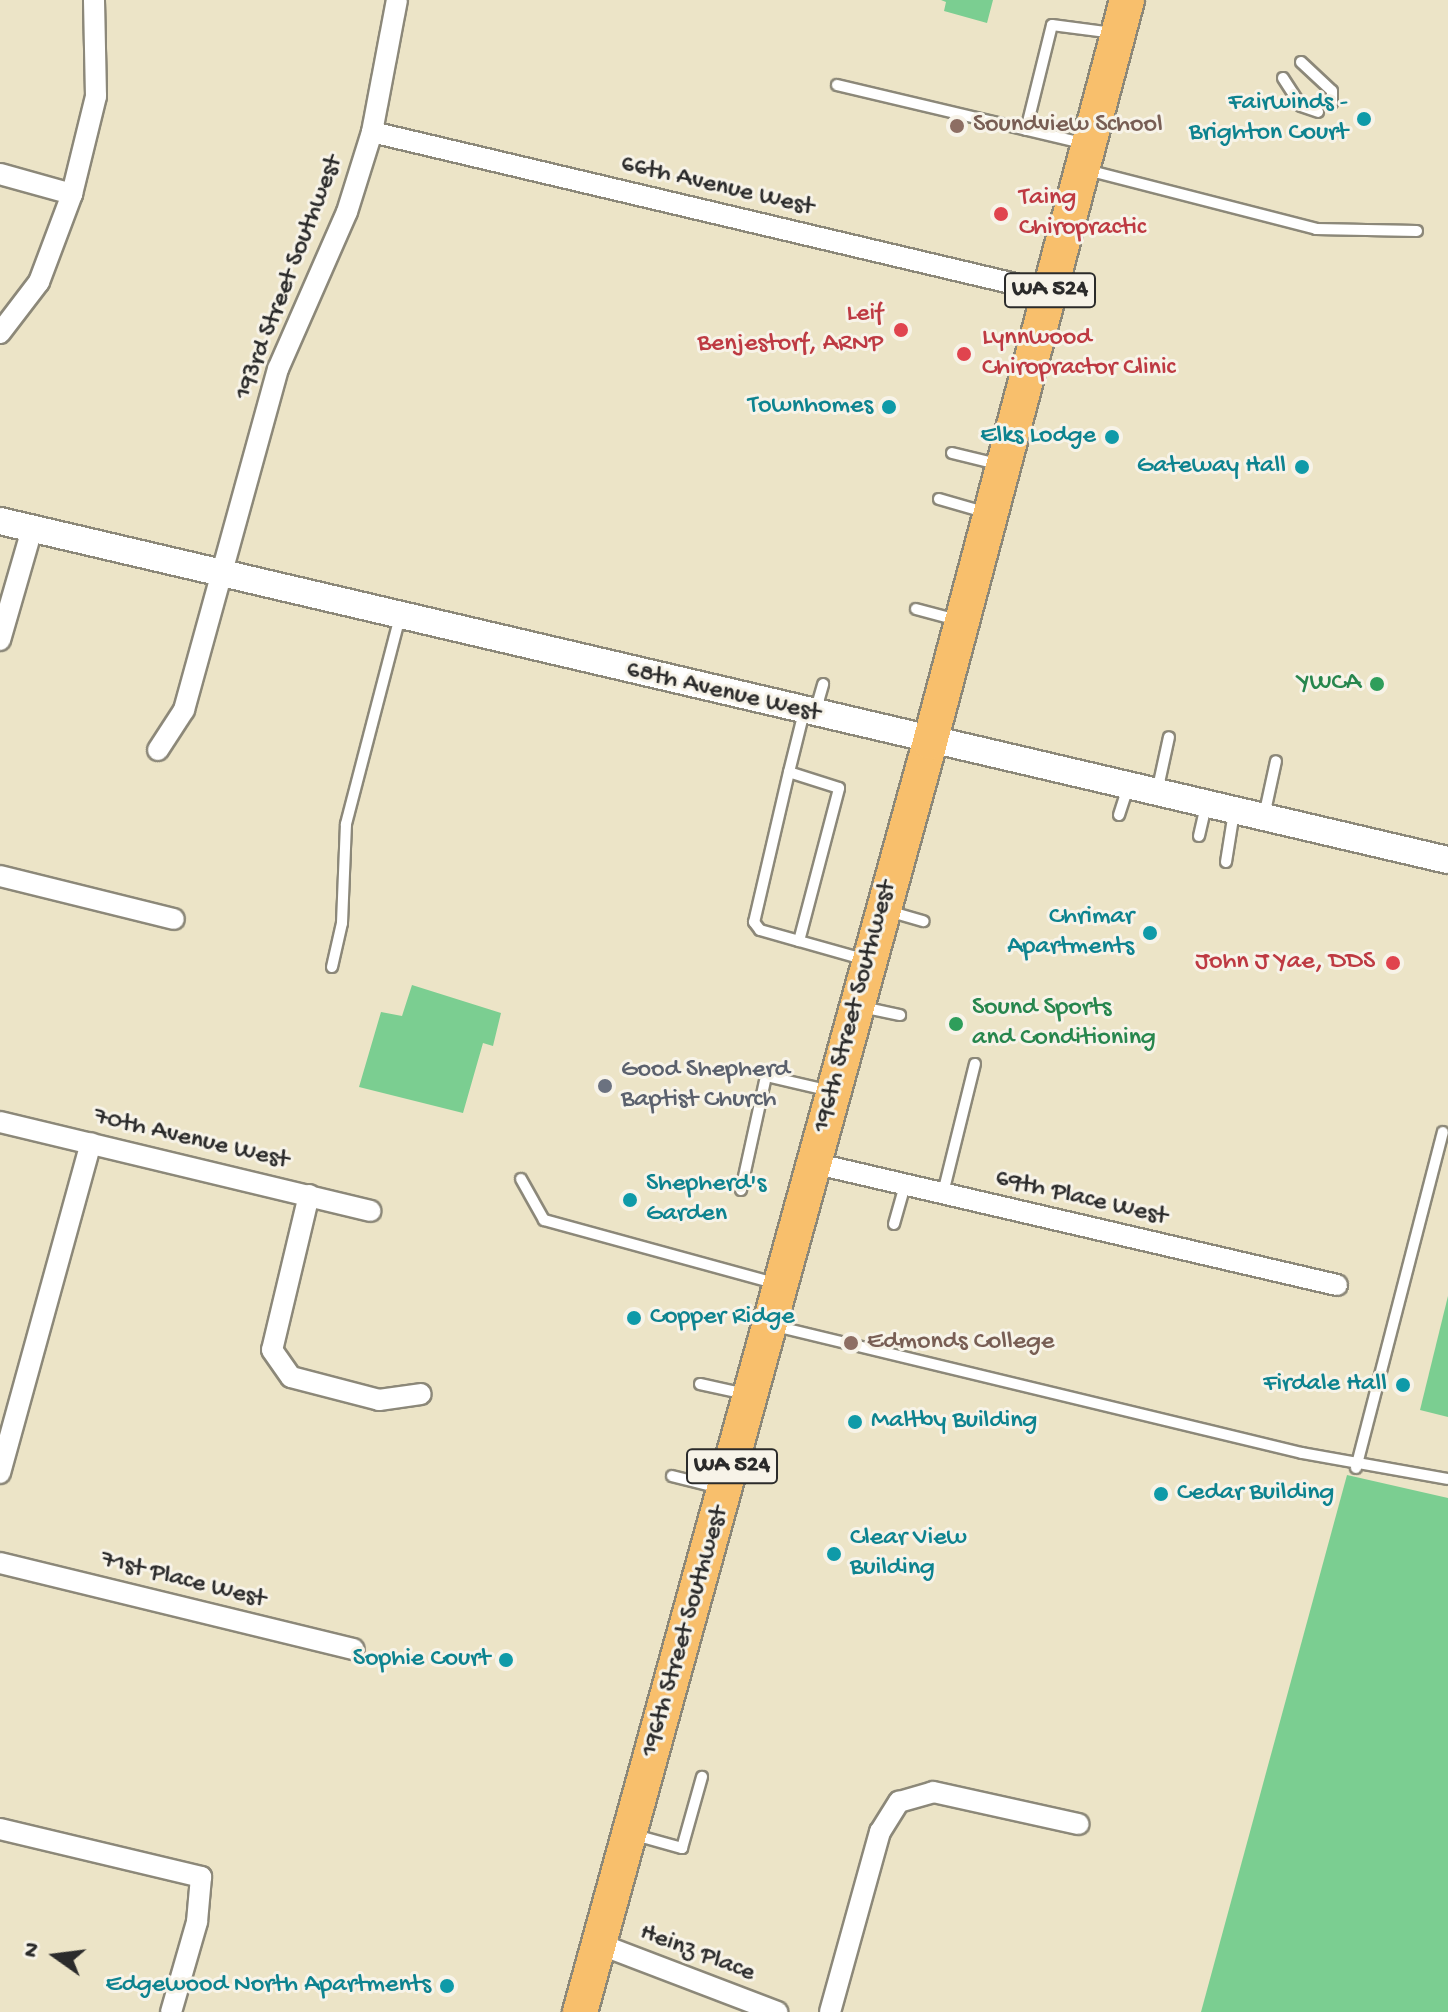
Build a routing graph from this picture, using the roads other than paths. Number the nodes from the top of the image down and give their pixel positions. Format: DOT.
graph roads {
  1 [pos="94,0"];
  2 [pos="397,0"];
  3 [pos="1122,10"];
  4 [pos="1301,62"];
  5 [pos="1283,78"];
  6 [pos="837,85"];
  7 [pos="1332,103"];
  8 [pos="1318,112"];
  9 [pos="1026,130"];
  10 [pos="372,132"];
  11 [pos="1086,156"];
  12 [pos="0,174"];
  13 [pos="72,194"];
  14 [pos="1417,231"];
  15 [pos="1049,292"];
  16 [pos="0,333"];
  17 [pos="952,453"];
  18 [pos="1003,466"];
  19 [pos="939,499"];
  20 [pos="990,514"];
  21 [pos="0,521"];
  22 [pos="32,529"];
  23 [pos="218,573"];
  24 [pos="916,609"];
  25 [pos="400,616"];
  26 [pos="962,621"];
  27 [pos="0,640"];
  28 [pos="823,684"];
  29 [pos="810,713"];
  30 [pos="1169,737"];
  31 [pos="930,742"];
  32 [pos="158,750"];
  33 [pos="1276,761"];
  34 [pos="789,772"];
  35 [pos="1128,787"];
  36 [pos="1156,794"];
  37 [pos="1206,805"];
  38 [pos="1234,811"];
  39 [pos="1119,815"];
  40 [pos="1263,818"];
  41 [pos="1199,836"];
  42 [pos="1448,860"];
  43 [pos="1226,862"];
  44 [pos="0,876"];
  45 [pos="883,909"];
  46 [pos="174,919"];
  47 [pos="924,921"];
  48 [pos="799,941"];
  49 [pos="869,960"];
  50 [pos="332,967"];
  51 [pos="856,1006"];
  52 [pos="900,1015"];
  53 [pos="975,1064"];
  54 [pos="833,1091"];
  55 [pos="0,1122"];
  56 [pos="1443,1132"];
  57 [pos="91,1143"];
  58 [pos="813,1163"];
  59 [pos="521,1179"];
  60 [pos="905,1185"];
  61 [pos="741,1190"];
  62 [pos="943,1193"];
  63 [pos="309,1195"];
  64 [pos="370,1211"];
  65 [pos="894,1224"];
  66 [pos="780,1284"];
  67 [pos="1337,1285"];
  68 [pos="769,1324"];
  69 [pos="700,1384"];
  70 [pos="421,1394"];
  71 [pos="751,1396"];
  72 [pos="1357,1466"];
  73 [pos="0,1473"];
  74 [pos="672,1476"];
  75 [pos="1448,1479"];
  76 [pos="725,1490"];
  77 [pos="0,1563"];
  78 [pos="354,1649"];
  79 [pos="702,1777"];
  80 [pos="1079,1824"];
  81 [pos="0,1829"];
  82 [pos="629,1834"];
  83 [pos="599,1944"];
  84 [pos="171,2012"];
  85 [pos="580,2012"];
  86 [pos="777,2012"];
  87 [pos="830,2012"];
  1 -- 13 [label="street"];
  2 -- 10 [label="street, 193rd Street Southwest"];
  3 -- 9 [label="lane"];
  3 -- 11 [label="main road, 196th Street Southwest / WA 524"];
  4 -- 7 [label="lane"];
  5 -- 8 [label="lane"];
  6 -- 9 [label="lane"];
  9 -- 11 [label="lane"];
  10 -- 15 [label="street, 66th Avenue West"];
  10 -- 23 [label="street, 193rd Street Southwest"];
  11 -- 14 [label="lane"];
  11 -- 15 [label="main road, 196th Street Southwest / WA 524"];
  12 -- 13 [label="street"];
  13 -- 16 [label="street"];
  15 -- 18 [label="main road, 196th Street Southwest / WA 524"];
  17 -- 18 [label="lane"];
  18 -- 20 [label="main road, 196th Street Southwest / WA 524"];
  19 -- 20 [label="lane"];
  20 -- 26 [label="main road, 196th Street Southwest / WA 524"];
  21 -- 22 [label="street, 68th Avenue West"];
  22 -- 23 [label="street, 68th Avenue West"];
  22 -- 27 [label="street"];
  23 -- 25 [label="street, 68th Avenue West"];
  23 -- 32 [label="street, 193rd Street Southwest"];
  24 -- 26 [label="lane"];
  25 -- 29 [label="street, 68th Avenue West"];
  25 -- 50 [label="lane"];
  26 -- 31 [label="main road, 196th Street Southwest / WA 524"];
  28 -- 29 [label="lane"];
  29 -- 31 [label="street, 68th Avenue West"];
  29 -- 34 [label="lane"];
  30 -- 36 [label="lane"];
  31 -- 35 [label="street, 68th Avenue West"];
  31 -- 45 [label="main road, 196th Street Southwest / WA 524"];
  33 -- 40 [label="lane"];
  34 -- 48 [label="lane"];
  34 -- 48 [label="lane"];
  35 -- 36 [label="street, 68th Avenue West"];
  35 -- 39 [label="lane"];
  36 -- 37 [label="street, 68th Avenue West"];
  37 -- 38 [label="street, 68th Avenue West"];
  37 -- 41 [label="lane"];
  38 -- 40 [label="street, 68th Avenue West"];
  38 -- 43 [label="lane"];
  40 -- 42 [label="street, 68th Avenue West"];
  44 -- 46 [label="street"];
  45 -- 47 [label="lane"];
  45 -- 49 [label="main road, 196th Street Southwest / WA 524"];
  48 -- 49 [label="lane"];
  49 -- 51 [label="main road, 196th Street Southwest / WA 524"];
  51 -- 52 [label="lane"];
  51 -- 54 [label="main road, 196th Street Southwest / WA 524"];
  53 -- 62 [label="lane"];
  54 -- 58 [label="main road, 196th Street Southwest / WA 524"];
  54 -- 61 [label="lane"];
  55 -- 57 [label="street, 70th Avenue West"];
  56 -- 72 [label="lane"];
  57 -- 63 [label="street, 70th Avenue West"];
  57 -- 73 [label="street"];
  58 -- 60 [label="street, 69th Place West"];
  58 -- 66 [label="main road, 196th Street Southwest / WA 524"];
  59 -- 66 [label="lane"];
  60 -- 62 [label="street, 69th Place West"];
  60 -- 65 [label="lane"];
  62 -- 67 [label="street, 69th Place West"];
  63 -- 64 [label="street, 70th Avenue West"];
  63 -- 70 [label="street"];
  66 -- 68 [label="main road, 196th Street Southwest / WA 524"];
  68 -- 71 [label="main road, 196th Street Southwest / WA 524"];
  68 -- 72 [label="lane"];
  69 -- 71 [label="lane"];
  71 -- 76 [label="main road, 196th Street Southwest / WA 524"];
  72 -- 75 [label="lane"];
  74 -- 76 [label="lane"];
  76 -- 82 [label="main road, 196th Street Southwest / WA 524"];
  77 -- 78 [label="street, 71st Place West"];
  79 -- 82 [label="lane"];
  80 -- 87 [label="street"];
  81 -- 84 [label="street"];
  82 -- 83 [label="main road, 196th Street Southwest / WA 524"];
  83 -- 85 [label="main road, 196th Street Southwest / WA 524"];
  83 -- 86 [label="street, Heinz Place"];
}
